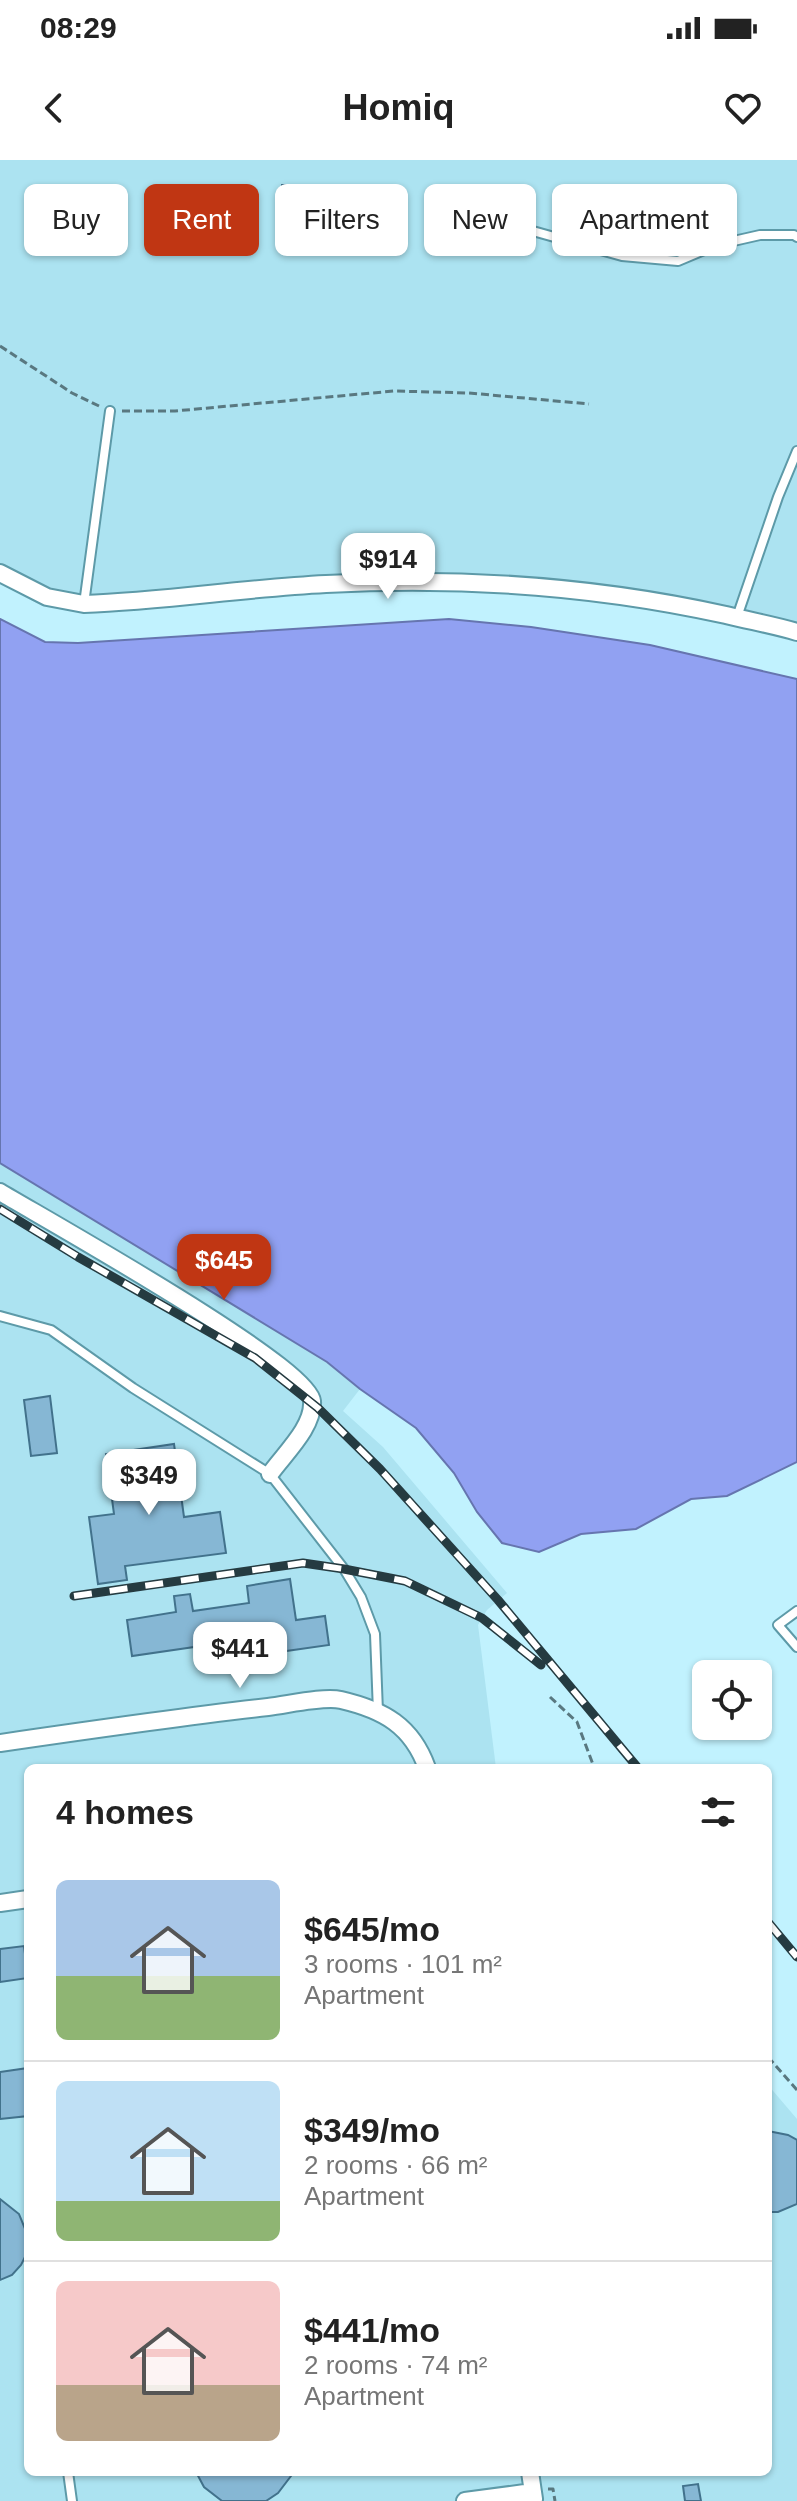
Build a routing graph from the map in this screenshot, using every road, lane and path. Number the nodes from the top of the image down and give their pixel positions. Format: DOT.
graph roads {
  1 [pos="536,232"];
  2 [pos="797,237"];
  3 [pos="0,346"];
  4 [pos="589,404"];
  5 [pos="110,411"];
  6 [pos="797,451"];
  7 [pos="0,573"];
  8 [pos="84,604"];
  9 [pos="737,618"];
  10 [pos="797,632"];
  11 [pos="0,1192"];
  12 [pos="0,1316"];
  13 [pos="270,1474"];
  14 [pos="797,1611"];
  15 [pos="797,1647"];
  16 [pos="550,1697"];
  17 [pos="378,1712"];
  18 [pos="0,1743"];
  19 [pos="425,1764"];
  20 [pos="592,1764"];
  21 [pos="24,1900"];
  22 [pos="0,1903"];
  23 [pos="772,2062"];
  24 [pos="797,2090"];
  25 [pos="69,2476"];
  26 [pos="530,2476"];
  27 [pos="533,2496"];
  28 [pos="72,2501"];
  29 [pos="465,2501"];
  1 -- 2 [label="lane"];
  3 -- 5 [label="path"];
  4 -- 5 [label="path"];
  5 -- 8 [label="lane"];
  6 -- 9 [label="lane"];
  7 -- 8 [label="street"];
  8 -- 9 [label="street"];
  9 -- 10 [label="street"];
  11 -- 13 [label="street"];
  12 -- 13 [label="lane"];
  13 -- 17 [label="lane"];
  14 -- 15 [label="lane"];
  16 -- 20 [label="path"];
  17 -- 18 [label="street"];
  17 -- 19 [label="street"];
  21 -- 22 [label="street"];
  23 -- 24 [label="path"];
  25 -- 28 [label="lane"];
  26 -- 27 [label="street"];
  27 -- 29 [label="street"];
}
